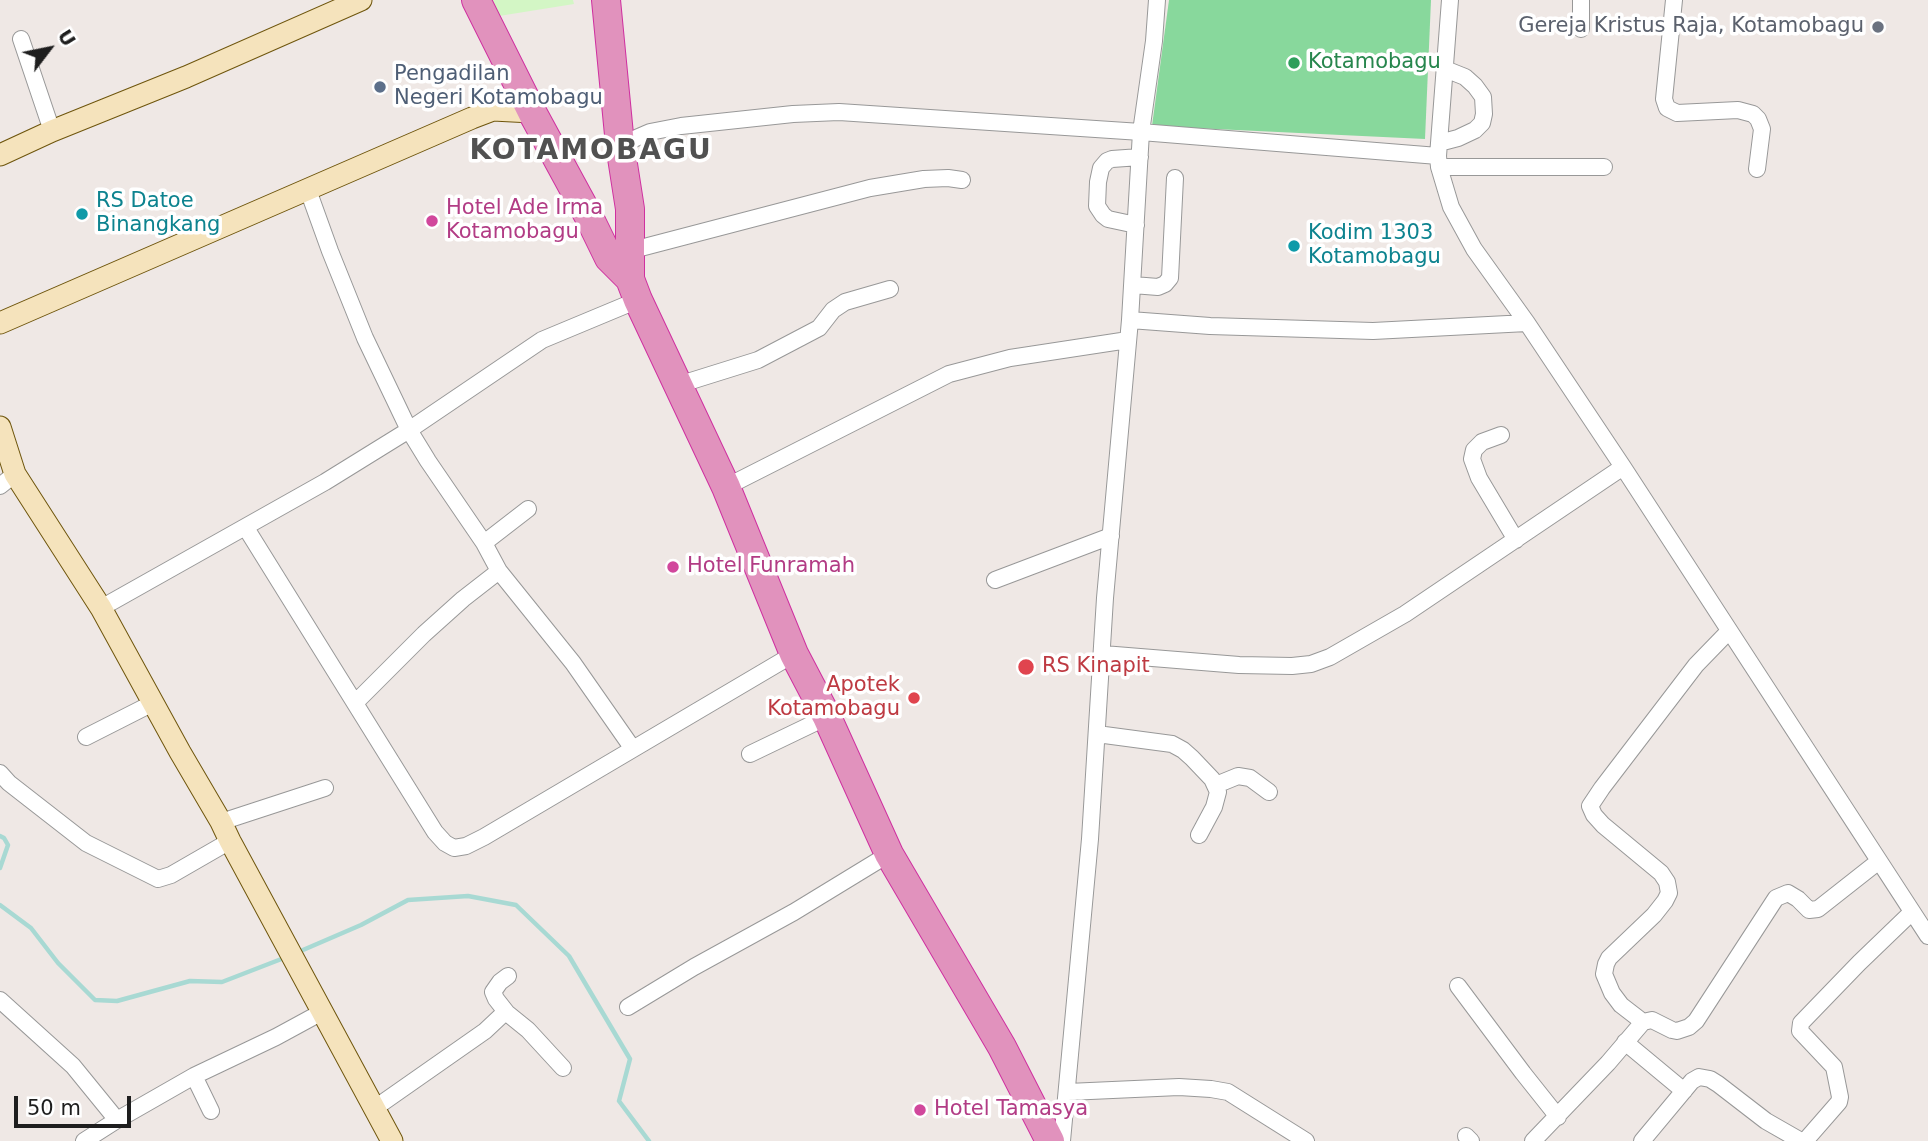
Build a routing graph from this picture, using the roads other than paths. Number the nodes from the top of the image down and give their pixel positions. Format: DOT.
graph roads {
  1 [pos="361,0"];
  2 [pos="476,0"];
  3 [pos="606,0"];
  4 [pos="1157,0"];
  5 [pos="1450,0"];
  6 [pos="1581,0"];
  7 [pos="1674,0"];
  8 [pos="1581,29"];
  9 [pos="21,39"];
  10 [pos="1445,69"];
  11 [pos="515,78"];
  12 [pos="493,110"];
  13 [pos="532,112"];
  14 [pos="52,131"];
  15 [pos="1141,132"];
  16 [pos="620,145"];
  17 [pos="0,155"];
  18 [pos="1439,155"];
  19 [pos="1140,157"];
  20 [pos="1604,167"];
  21 [pos="1757,169"];
  22 [pos="1175,178"];
  23 [pos="962,180"];
  24 [pos="308,190"];
  25 [pos="630,209"];
  26 [pos="589,215"];
  27 [pos="1136,226"];
  28 [pos="629,251"];
  29 [pos="1133,285"];
  30 [pos="890,289"];
  31 [pos="634,290"];
  32 [pos="1130,320"];
  33 [pos="0,323"];
  34 [pos="1527,323"];
  35 [pos="1128,340"];
  36 [pos="678,385"];
  37 [pos="0,427"];
  38 [pos="409,430"];
  39 [pos="1501,435"];
  40 [pos="1623,467"];
  41 [pos="8,480"];
  42 [pos="726,487"];
  43 [pos="528,509"];
  44 [pos="246,528"];
  45 [pos="1111,536"];
  46 [pos="1516,540"];
  47 [pos="484,543"];
  48 [pos="499,570"];
  49 [pos="995,580"];
  50 [pos="101,608"];
  51 [pos="1729,631"];
  52 [pos="794,654"];
  53 [pos="1103,654"];
  54 [pos="153,703"];
  55 [pos="355,703"];
  56 [pos="827,717"];
  57 [pos="1097,734"];
  58 [pos="86,737"];
  59 [pos="633,749"];
  60 [pos="750,754"];
  61 [pos="0,774"];
  62 [pos="1216,785"];
  63 [pos="325,788"];
  64 [pos="1269,792"];
  65 [pos="226,832"];
  66 [pos="1199,835"];
  67 [pos="889,854"];
  68 [pos="1879,861"];
  69 [pos="1912,912"];
  70 [pos="1928,936"];
  71 [pos="508,976"];
  72 [pos="1458,986"];
  73 [pos="0,1000"];
  74 [pos="628,1007"];
  75 [pos="322,1012"];
  76 [pos="507,1013"];
  77 [pos="1643,1022"];
  78 [pos="1625,1042"];
  79 [pos="563,1068"];
  80 [pos="194,1076"];
  81 [pos="1684,1091"];
  82 [pos="1068,1092"];
  83 [pos="375,1108"];
  84 [pos="211,1111"];
  85 [pos="1558,1117"];
  86 [pos="117,1119"];
  87 [pos="85,1141"];
  88 [pos="392,1141"];
  89 [pos="1050,1141"];
  90 [pos="1062,1141"];
  91 [pos="1306,1141"];
  92 [pos="1533,1141"];
  93 [pos="1642,1141"];
  94 [pos="1803,1141"];
  1 -- 14 [label="street"];
  2 -- 11 [label="highway"];
  3 -- 16 [label="highway"];
  4 -- 15 [label="street"];
  5 -- 10 [label="street"];
  6 -- 8 [label="street"];
  7 -- 21 [label="street"];
  9 -- 14 [label="street"];
  10 -- 18 [label="street"];
  10 -- 18 [label="street"];
  11 -- 12 [label="street"];
  11 -- 13 [label="highway"];
  12 -- 13 [label="street"];
  12 -- 24 [label="street"];
  13 -- 26 [label="highway"];
  14 -- 17 [label="street"];
  15 -- 16 [label="street"];
  15 -- 18 [label="street"];
  15 -- 19 [label="street"];
  16 -- 25 [label="highway"];
  18 -- 20 [label="street"];
  18 -- 34 [label="street"];
  19 -- 27 [label="street"];
  19 -- 27 [label="street"];
  22 -- 29 [label="street"];
  23 -- 28 [label="street"];
  24 -- 33 [label="street"];
  24 -- 38 [label="street"];
  25 -- 26 [label="highway"];
  25 -- 28 [label="highway"];
  26 -- 31 [label="highway"];
  27 -- 29 [label="street"];
  28 -- 31 [label="highway"];
  29 -- 32 [label="street"];
  30 -- 36 [label="street"];
  31 -- 36 [label="highway"];
  31 -- 38 [label="street"];
  32 -- 34 [label="street"];
  32 -- 35 [label="street"];
  34 -- 40 [label="street"];
  35 -- 42 [label="street"];
  35 -- 45 [label="street"];
  36 -- 42 [label="highway"];
  37 -- 41 [label="street"];
  38 -- 44 [label="street"];
  38 -- 47 [label="street"];
  39 -- 46 [label="street"];
  40 -- 46 [label="street"];
  40 -- 51 [label="street"];
  41 -- 50 [label="street"];
  42 -- 52 [label="highway"];
  43 -- 47 [label="street"];
  44 -- 50 [label="street"];
  44 -- 55 [label="street"];
  45 -- 49 [label="street"];
  45 -- 53 [label="street"];
  46 -- 53 [label="street"];
  47 -- 48 [label="street"];
  48 -- 55 [label="street"];
  48 -- 59 [label="street"];
  50 -- 54 [label="street"];
  51 -- 68 [label="street"];
  51 -- 77 [label="street"];
  52 -- 56 [label="highway"];
  52 -- 59 [label="street"];
  53 -- 57 [label="street"];
  54 -- 58 [label="street"];
  54 -- 65 [label="street"];
  55 -- 59 [label="street"];
  56 -- 60 [label="street"];
  56 -- 67 [label="highway"];
  57 -- 62 [label="street"];
  57 -- 82 [label="street"];
  61 -- 65 [label="street"];
  62 -- 64 [label="street"];
  62 -- 66 [label="street"];
  63 -- 65 [label="street"];
  65 -- 75 [label="street"];
  67 -- 74 [label="street"];
  67 -- 89 [label="highway"];
  68 -- 69 [label="street"];
  68 -- 77 [label="street"];
  69 -- 70 [label="street"];
  69 -- 94 [label="street"];
  71 -- 76 [label="street"];
  72 -- 85 [label="street"];
  73 -- 86 [label="street"];
  75 -- 80 [label="street"];
  75 -- 83 [label="street"];
  76 -- 79 [label="street"];
  76 -- 83 [label="street"];
  77 -- 78 [label="street"];
  78 -- 81 [label="street"];
  78 -- 85 [label="street"];
  80 -- 84 [label="street"];
  80 -- 86 [label="street"];
  81 -- 93 [label="street"];
  81 -- 94 [label="street"];
  82 -- 90 [label="street"];
  82 -- 91 [label="street"];
  83 -- 88 [label="street"];
  85 -- 92 [label="street"];
  86 -- 87 [label="street"];
}
